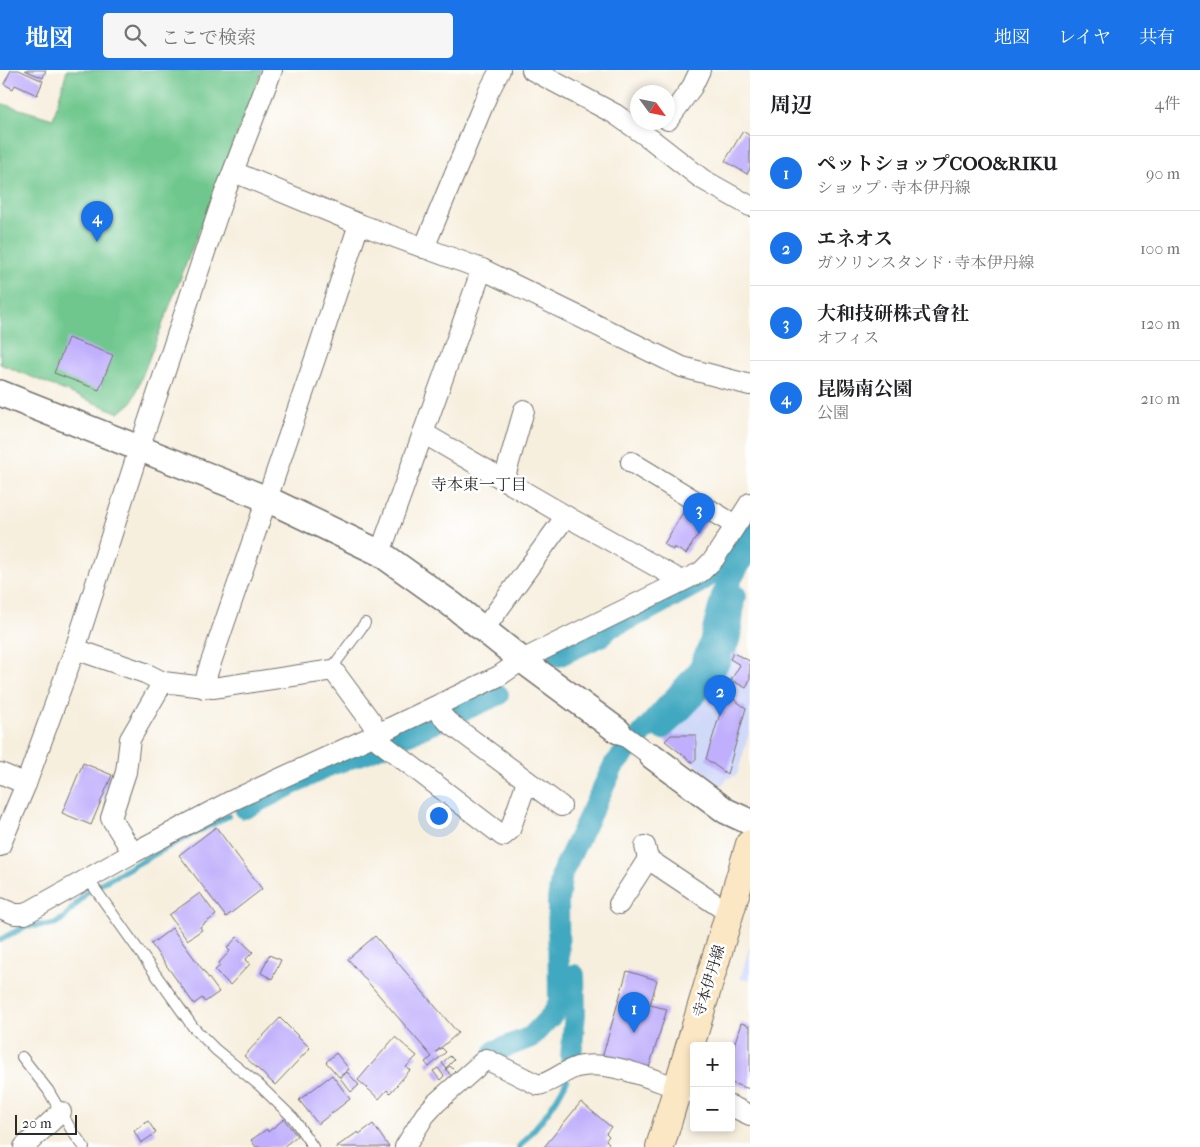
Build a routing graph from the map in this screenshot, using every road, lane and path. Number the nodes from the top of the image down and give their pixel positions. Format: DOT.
graph roads {
  1 [pos="272,70"];
  2 [pos="500,70"];
  3 [pos="532,70"];
  4 [pos="700,70"];
  5 [pos="675,109"];
  6 [pos="659,130"];
  7 [pos="652,140"];
  8 [pos="234,172"];
  9 [pos="750,206"];
  10 [pos="359,224"];
  11 [pos="424,248"];
  12 [pos="482,269"];
  13 [pos="750,385"];
  14 [pos="0,393"];
  15 [pos="524,410"];
  16 [pos="423,433"];
  17 [pos="139,449"];
  18 [pos="632,462"];
  19 [pos="504,480"];
  20 [pos="267,499"];
  21 [pos="750,503"];
  22 [pos="566,516"];
  23 [pos="736,525"];
  24 [pos="380,552"];
  25 [pos="682,581"];
  26 [pos="365,623"];
  27 [pos="484,630"];
  28 [pos="75,649"];
  29 [pos="522,660"];
  30 [pos="333,670"];
  31 [pos="163,682"];
  32 [pos="204,688"];
  33 [pos="441,714"];
  34 [pos="618,731"];
  35 [pos="380,741"];
  36 [pos="652,756"];
  37 [pos="0,773"];
  38 [pos="526,781"];
  39 [pos="26,784"];
  40 [pos="561,806"];
  41 [pos="750,822"];
  42 [pos="750,844"];
  43 [pos="0,846"];
  44 [pos="133,853"];
  45 [pos="88,879"];
  46 [pos="619,904"];
  47 [pos="0,908"];
  48 [pos="730,913"];
  49 [pos="22,1057"];
  50 [pos="686,1091"];
  51 [pos="735,1108"];
  52 [pos="61,1112"];
  53 [pos="750,1115"];
  54 [pos="24,1147"];
  55 [pos="84,1147"];
  56 [pos="313,1147"];
  57 [pos="405,1147"];
  58 [pos="660,1147"];
  1 -- 8 [label="street"];
  2 -- 11 [label="street"];
  3 -- 7 [label="street"];
  4 -- 5 [label="street"];
  6 -- 7 [label="street"];
  7 -- 9 [label="street"];
  8 -- 10 [label="street"];
  8 -- 17 [label="street"];
  10 -- 11 [label="street"];
  10 -- 20 [label="street"];
  11 -- 12 [label="street"];
  12 -- 13 [label="street"];
  12 -- 16 [label="street"];
  14 -- 17 [label="street"];
  15 -- 19 [label="street"];
  16 -- 19 [label="street"];
  16 -- 24 [label="street"];
  17 -- 20 [label="street"];
  17 -- 28 [label="street"];
  18 -- 23 [label="street"];
  19 -- 22 [label="street"];
  20 -- 24 [label="street"];
  20 -- 32 [label="street"];
  21 -- 23 [label="street"];
  22 -- 25 [label="street"];
  22 -- 27 [label="street"];
  23 -- 25 [label="street"];
  24 -- 27 [label="street"];
  25 -- 29 [label="street"];
  26 -- 30 [label="lane"];
  27 -- 29 [label="street"];
  28 -- 31 [label="street"];
  28 -- 39 [label="street"];
  29 -- 33 [label="street"];
  29 -- 34 [label="street"];
  30 -- 32 [label="street"];
  30 -- 35 [label="street"];
  31 -- 32 [label="street"];
  31 -- 44 [label="street"];
  33 -- 35 [label="street"];
  33 -- 38 [label="street"];
  34 -- 36 [label="street"];
  35 -- 38 [label="street"];
  35 -- 44 [label="street"];
  36 -- 41 [label="street"];
  37 -- 39 [label="street"];
  38 -- 40 [label="street"];
  39 -- 43 [label="street"];
  42 -- 48 [label="main road, 寺本伊丹線"];
  44 -- 45 [label="street"];
  45 -- 47 [label="street"];
  45 -- 56 [label="lane"];
  46 -- 48 [label="street"];
  48 -- 50 [label="main road, 寺本伊丹線"];
  49 -- 52 [label="lane"];
  50 -- 57 [label="street"];
  50 -- 58 [label="main road, 寺本伊丹線"];
  51 -- 53 [label="street"];
  52 -- 54 [label="street"];
  52 -- 55 [label="lane"];
}
